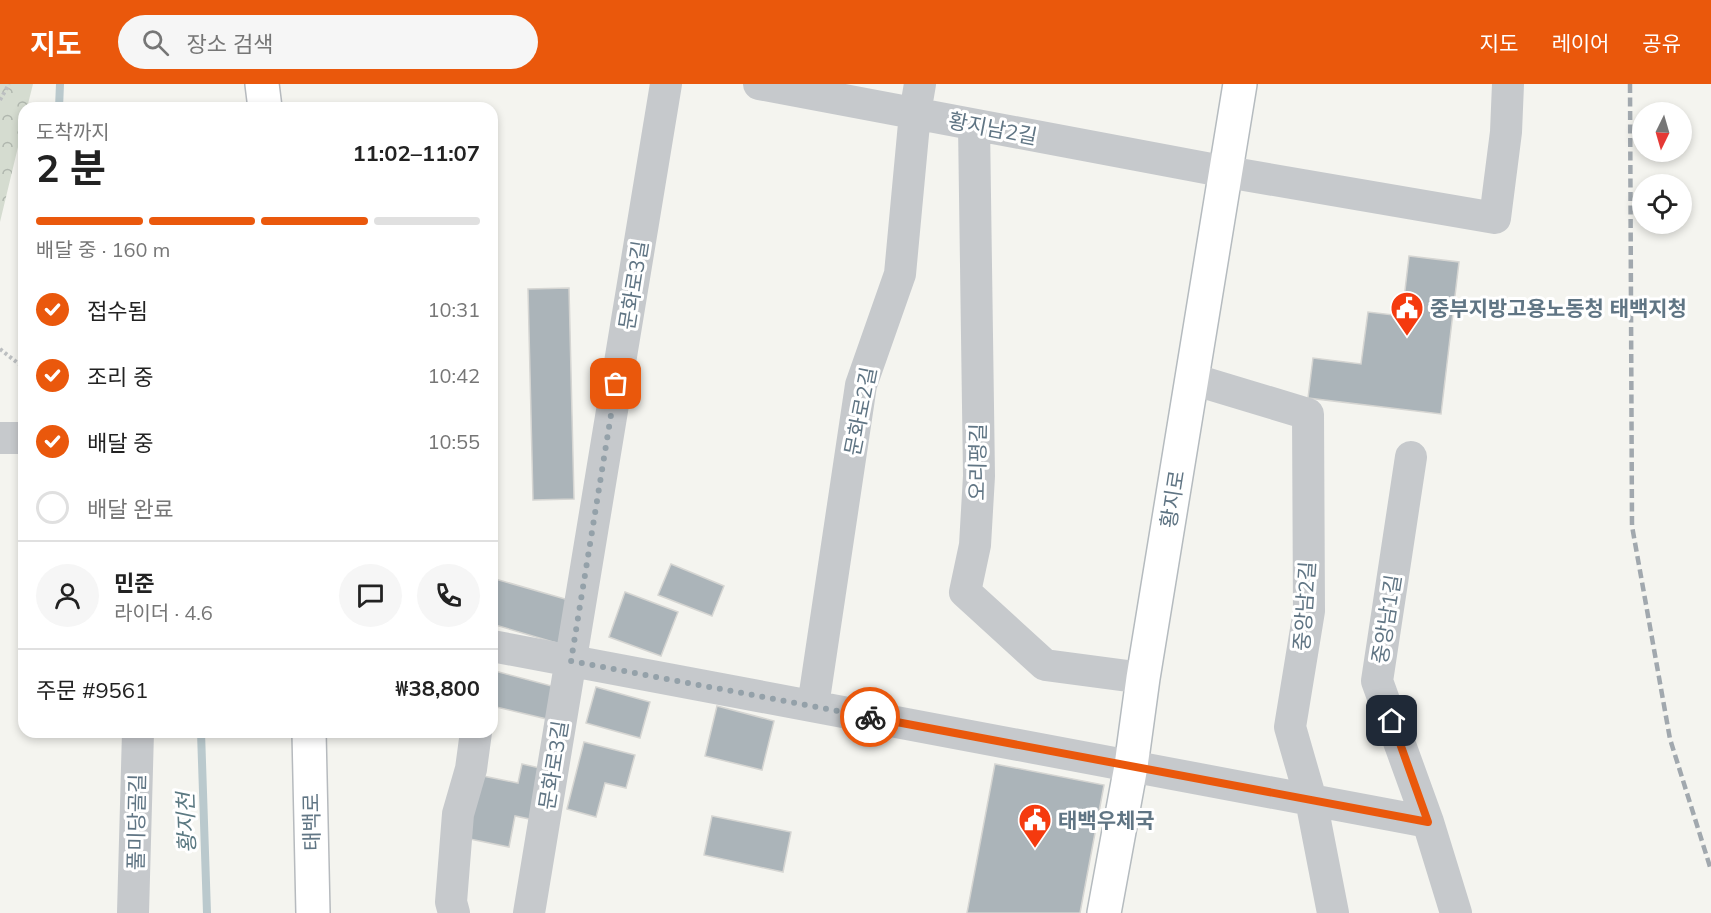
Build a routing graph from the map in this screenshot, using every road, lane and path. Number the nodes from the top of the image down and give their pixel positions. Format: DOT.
graph roads {
  1 [pos="9,84"];
  2 [pos="262,84"];
  3 [pos="666,84"];
  4 [pos="759,84"];
  5 [pos="1240,84"];
  6 [pos="1508,84"];
  7 [pos="918,99"];
  8 [pos="0,100"];
  9 [pos="264,102"];
  10 [pos="974,125"];
  11 [pos="1227,172"];
  12 [pos="0,349"];
  13 [pos="18,363"];
  14 [pos="1192,379"];
  15 [pos="0,438"];
  16 [pos="18,438"];
  17 [pos="1411,457"];
  18 [pos="498,647"];
  19 [pos="571,661"];
  20 [pos="1143,678"];
  21 [pos="813,706"];
  22 [pos="138,738"];
  23 [pos="309,738"];
  24 [pos="475,738"];
  25 [pos="1131,766"];
  26 [pos="1311,800"];
  27 [pos="1428,822"];
  28 [pos="133,913"];
  29 [pos="313,913"];
  30 [pos="454,913"];
  31 [pos="529,913"];
  32 [pos="1104,913"];
  33 [pos="1333,913"];
  34 [pos="1456,913"];
  1 -- 8 [label="path"];
  2 -- 9 [label="street"];
  3 -- 19 [label="street, 문화로3길"];
  4 -- 7 [label="street, 황지남2길"];
  5 -- 11 [label="street, 황지로"];
  6 -- 11 [label="street, 황지남2길"];
  7 -- 10 [label="street, 황지남2길"];
  7 -- 21 [label="street, 문화로2길"];
  10 -- 11 [label="street, 황지남2길"];
  10 -- 20 [label="street, 오리평길"];
  11 -- 14 [label="street, 황지로"];
  12 -- 13 [label="path"];
  14 -- 20 [label="street, 황지로"];
  14 -- 26 [label="street, 중앙남2길"];
  15 -- 16 [label="street"];
  17 -- 27 [label="street, 중앙남1길"];
  18 -- 19 [label="street"];
  19 -- 21 [label="street"];
  19 -- 31 [label="street, 문화로3길"];
  20 -- 25 [label="street, 황지로"];
  21 -- 25 [label="street"];
  22 -- 28 [label="street, 풀미당골길"];
  23 -- 29 [label="street, 태백로"];
  24 -- 30 [label="street"];
  25 -- 26 [label="street"];
  25 -- 32 [label="street, 황지로"];
  26 -- 27 [label="street"];
  26 -- 33 [label="street, 중앙남2길"];
  27 -- 34 [label="street, 중앙남1길"];
}
